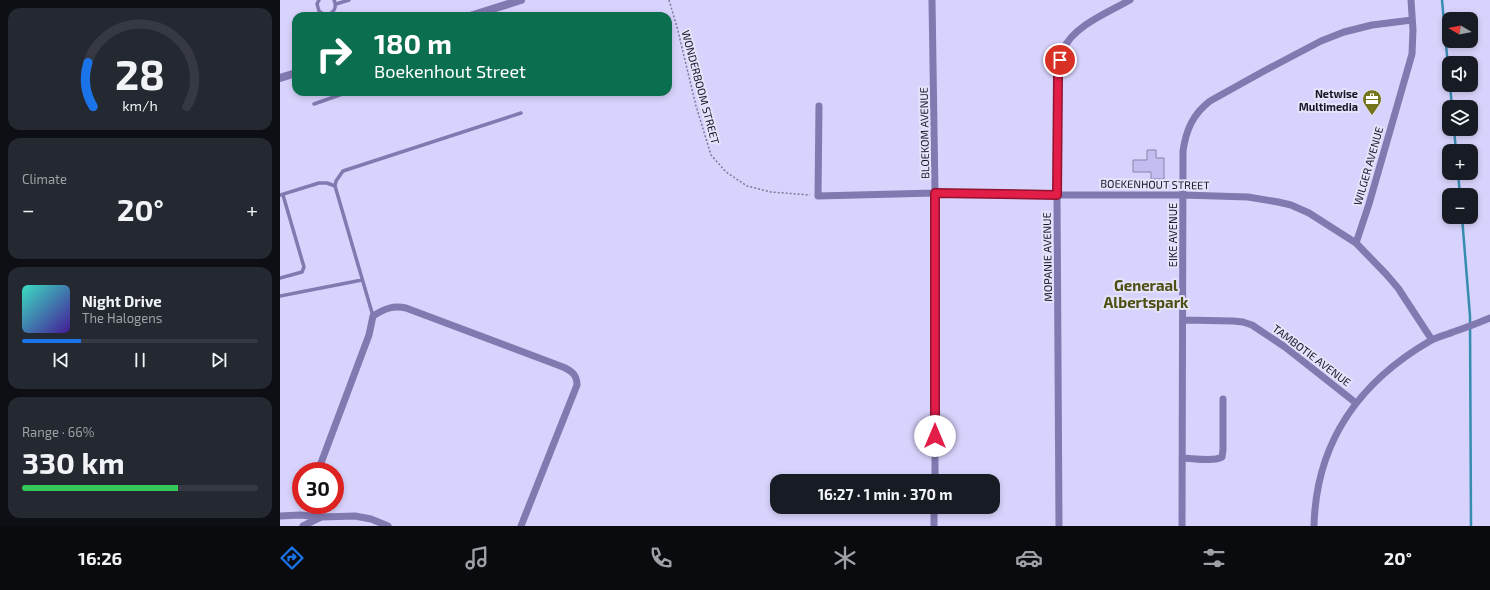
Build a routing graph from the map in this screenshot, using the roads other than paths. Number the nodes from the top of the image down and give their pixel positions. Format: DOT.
graph roads {
  1 [pos="319,0"];
  2 [pos="349,0"];
  3 [pos="521,0"];
  4 [pos="932,0"];
  5 [pos="1130,0"];
  6 [pos="1411,0"];
  7 [pos="335,2"];
  8 [pos="334,11"];
  9 [pos="320,12"];
  10 [pos="483,12"];
  11 [pos="1412,20"];
  12 [pos="292,74"];
  13 [pos="280,78"];
  14 [pos="337,96"];
  15 [pos="314,104"];
  16 [pos="819,106"];
  17 [pos="521,113"];
  18 [pos="335,186"];
  19 [pos="935,193"];
  20 [pos="1183,194"];
  21 [pos="281,195"];
  22 [pos="1057,195"];
  23 [pos="1356,243"];
  24 [pos="280,278"];
  25 [pos="362,280"];
  26 [pos="280,296"];
  27 [pos="373,316"];
  28 [pos="1490,318"];
  29 [pos="1183,320"];
  30 [pos="1432,340"];
  31 [pos="1224,400"];
  32 [pos="1356,403"];
  33 [pos="1182,458"];
  34 [pos="321,462"];
  35 [pos="935,474"];
  36 [pos="315,514"];
  37 [pos="934,514"];
  38 [pos="280,516"];
  39 [pos="316,518"];
  40 [pos="303,526"];
  41 [pos="388,526"];
  42 [pos="521,526"];
  43 [pos="934,526"];
  44 [pos="1060,526"];
  45 [pos="1182,526"];
  46 [pos="1314,526"];
  1 -- 9 [label="lane"];
  2 -- 7 [label="lane"];
  3 -- 10 [label="street"];
  4 -- 19 [label="street, BLOEKOM AVENUE"];
  5 -- 22 [label="street, MOPANIE AVENUE"];
  6 -- 11 [label="street, WILGER AVENUE"];
  7 -- 8 [label="lane"];
  11 -- 20 [label="street, EIKE AVENUE"];
  11 -- 23 [label="street, WILGER AVENUE"];
  12 -- 13 [label="street"];
  14 -- 15 [label="lane"];
  16 -- 19 [label="street, BOEKENHOUT STREET"];
  17 -- 18 [label="lane"];
  18 -- 21 [label="lane"];
  18 -- 25 [label="lane"];
  19 -- 22 [label="street, BOEKENHOUT STREET"];
  19 -- 35 [label="street, BLOEKOM AVENUE"];
  20 -- 22 [label="street, BOEKENHOUT STREET"];
  20 -- 23 [label="street, BOEKENHOUT STREET"];
  20 -- 29 [label="street, EIKE AVENUE"];
  21 -- 24 [label="lane"];
  22 -- 44 [label="street, MOPANIE AVENUE"];
  23 -- 30 [label="street, BOEKENHOUT STREET"];
  25 -- 26 [label="lane"];
  25 -- 27 [label="lane"];
  27 -- 34 [label="street"];
  27 -- 42 [label="street"];
  28 -- 30 [label="street"];
  29 -- 32 [label="street, TAMBOTIE AVENUE"];
  29 -- 33 [label="street, EIKE AVENUE"];
  30 -- 32 [label="street"];
  31 -- 33 [label="street"];
  32 -- 46 [label="street"];
  33 -- 45 [label="street, EIKE AVENUE"];
  36 -- 39 [label="street"];
  37 -- 43 [label="street"];
  38 -- 39 [label="street"];
  39 -- 40 [label="street"];
  39 -- 41 [label="street"];
}
